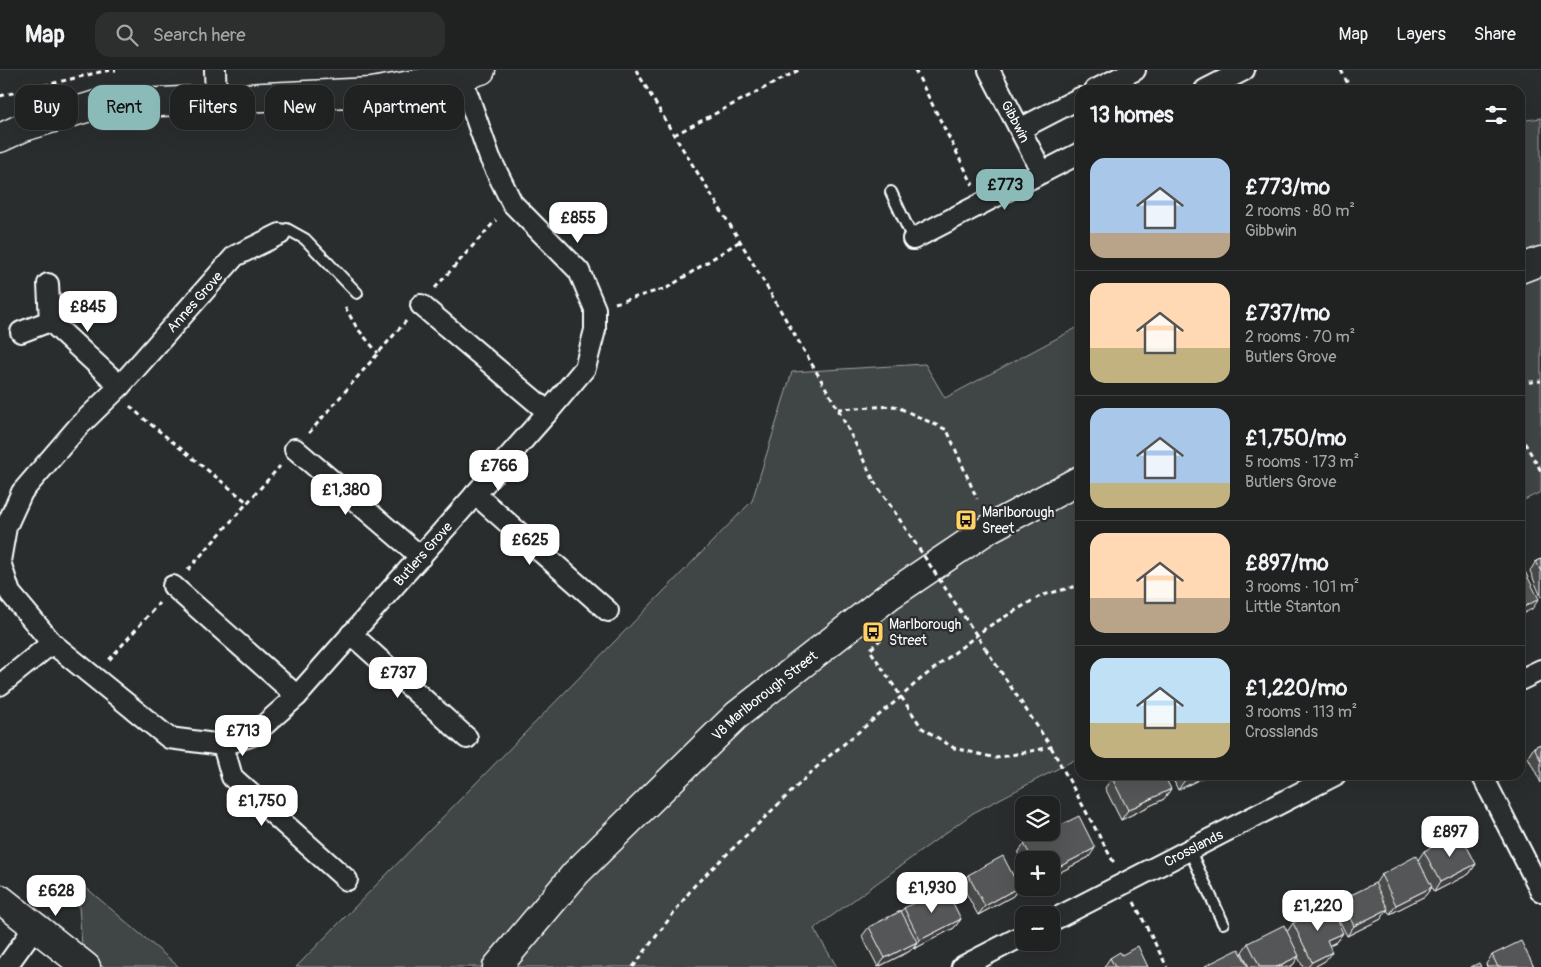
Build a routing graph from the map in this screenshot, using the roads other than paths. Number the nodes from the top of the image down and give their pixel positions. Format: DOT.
graph roads {
  1 [pos="216,70"];
  2 [pos="989,70"];
  3 [pos="1135,70"];
  4 [pos="1244,70"];
  5 [pos="471,73"];
  6 [pos="216,85"];
  7 [pos="1106,85"];
  8 [pos="1215,85"];
  9 [pos="255,96"];
  10 [pos="1075,100"];
  11 [pos="170,101"];
  12 [pos="1020,128"];
  13 [pos="0,138"];
  14 [pos="1075,156"];
  15 [pos="1042,172"];
  16 [pos="891,192"];
  17 [pos="280,234"];
  18 [pos="914,238"];
  19 [pos="1541,261"];
  20 [pos="1525,267"];
  21 [pos="48,284"];
  22 [pos="357,293"];
  23 [pos="420,305"];
  24 [pos="50,322"];
  25 [pos="21,332"];
  26 [pos="117,388"];
  27 [pos="548,412"];
  28 [pos="295,449"];
  29 [pos="1075,483"];
  30 [pos="475,494"];
  31 [pos="3,525"];
  32 [pos="421,557"];
  33 [pos="0,562"];
  34 [pos="174,586"];
  35 [pos="608,612"];
  36 [pos="352,634"];
  37 [pos="52,643"];
  38 [pos="1541,670"];
  39 [pos="1525,678"];
  40 [pos="0,685"];
  41 [pos="296,696"];
  42 [pos="468,738"];
  43 [pos="223,745"];
  44 [pos="1325,780"];
  45 [pos="1485,780"];
  46 [pos="1189,849"];
  47 [pos="347,880"];
  48 [pos="1541,892"];
  49 [pos="0,899"];
  50 [pos="1060,916"];
  51 [pos="1223,923"];
  52 [pos="34,928"];
  53 [pos="1015,940"];
  54 [pos="6,967"];
  55 [pos="86,967"];
  56 [pos="497,967"];
  57 [pos="962,967"];
  1 -- 6 [label="street"];
  2 -- 12 [label="street, Gibbwin"];
  3 -- 7 [label="street"];
  4 -- 8 [label="street"];
  5 -- 9 [label="street"];
  5 -- 27 [label="street, Butlers Grove"];
  10 -- 12 [label="street"];
  11 -- 13 [label="street"];
  12 -- 15 [label="street, Gibbwin"];
  14 -- 15 [label="street"];
  15 -- 18 [label="street"];
  16 -- 18 [label="lane"];
  17 -- 22 [label="lane"];
  17 -- 26 [label="street, Annes Grove"];
  19 -- 20 [label="street"];
  21 -- 24 [label="street"];
  23 -- 27 [label="street"];
  24 -- 25 [label="street"];
  24 -- 26 [label="street"];
  26 -- 31 [label="street, Annes Grove"];
  27 -- 30 [label="street, Butlers Grove"];
  28 -- 32 [label="street"];
  29 -- 56 [label="street, V8 Marlborough Street"];
  30 -- 32 [label="street, Butlers Grove"];
  30 -- 35 [label="street"];
  31 -- 33 [label="street, Annes Grove"];
  32 -- 36 [label="street, Butlers Grove"];
  33 -- 37 [label="street, Annes Grove"];
  34 -- 41 [label="street"];
  36 -- 41 [label="street, Butlers Grove"];
  36 -- 42 [label="street"];
  37 -- 40 [label="street"];
  37 -- 43 [label="street, Butlers Grove"];
  38 -- 39 [label="street"];
  41 -- 43 [label="street, Butlers Grove"];
  43 -- 47 [label="street"];
  44 -- 46 [label="street, Crosslands"];
  45 -- 48 [label="street"];
  46 -- 50 [label="street, Crosslands"];
  46 -- 51 [label="lane"];
  49 -- 52 [label="street"];
  52 -- 54 [label="street"];
  52 -- 55 [label="street"];
  53 -- 57 [label="street"];
}
